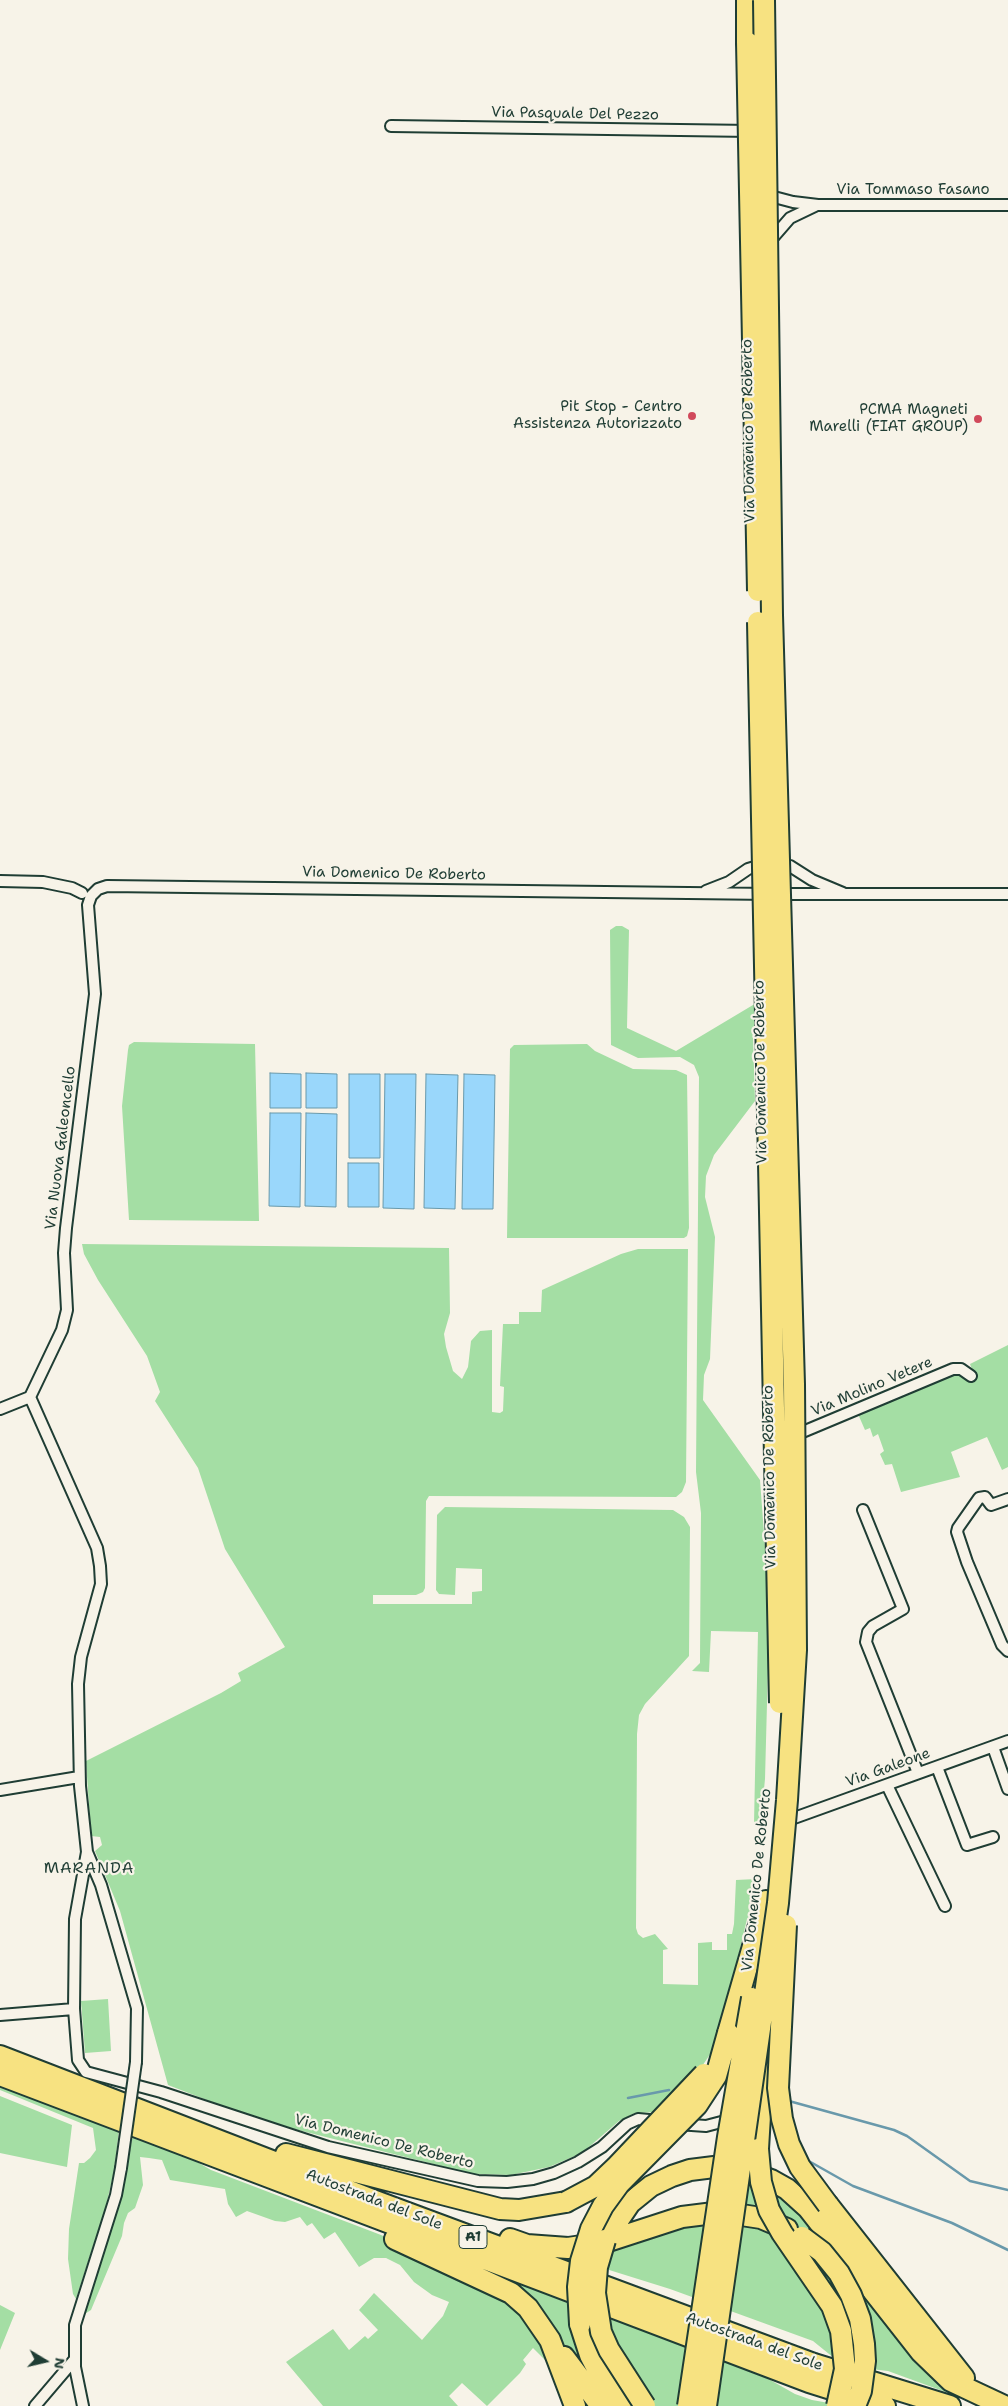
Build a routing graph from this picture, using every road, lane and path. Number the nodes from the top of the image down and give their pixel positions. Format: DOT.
graph roads {
  1 [pos="747,0"];
  2 [pos="758,0"];
  3 [pos="764,0"];
  4 [pos="391,126"];
  5 [pos="758,131"];
  6 [pos="759,187"];
  7 [pos="818,205"];
  8 [pos="1008,205"];
  9 [pos="760,253"];
  10 [pos="771,862"];
  11 [pos="0,881"];
  12 [pos="701,893"];
  13 [pos="86,894"];
  14 [pos="771,894"];
  15 [pos="846,894"];
  16 [pos="1008,894"];
  17 [pos="971,1376"];
  18 [pos="30,1397"];
  19 [pos="0,1409"];
  20 [pos="784,1440"];
  21 [pos="1008,1499"];
  22 [pos="863,1510"];
  23 [pos="1008,1651"];
  24 [pos="1008,1741"];
  25 [pos="993,1746"];
  26 [pos="937,1767"];
  27 [pos="918,1773"];
  28 [pos="79,1777"];
  29 [pos="887,1785"];
  30 [pos="1008,1789"];
  31 [pos="0,1790"];
  32 [pos="787,1800"];
  33 [pos="779,1824"];
  34 [pos="993,1837"];
  35 [pos="87,1852"];
  36 [pos="766,1901"];
  37 [pos="944,1906"];
  38 [pos="764,2008"];
  39 [pos="74,2009"];
  40 [pos="0,2015"];
  41 [pos="728,2034"];
  42 [pos="0,2056"];
  43 [pos="0,2075"];
  44 [pos="108,2097"];
  45 [pos="258,2174"];
  46 [pos="378,2202"];
  47 [pos="550,2340"];
  48 [pos="75,2359"];
  49 [pos="997,2403"];
  50 [pos="35,2406"];
  51 [pos="83,2406"];
  52 [pos="575,2406"];
  53 [pos="602,2406"];
  54 [pos="623,2406"];
  55 [pos="645,2406"];
  56 [pos="688,2406"];
  57 [pos="706,2406"];
  58 [pos="837,2406"];
  59 [pos="855,2406"];
  60 [pos="885,2406"];
  61 [pos="950,2406"];
  1 -- 36 [label="highway, bridge"];
  2 -- 5 [label="street, Via Domenico De Roberto"];
  3 -- 32 [label="highway, bridge"];
  4 -- 5 [label="street, Via Pasquale Del Pezzo"];
  5 -- 6 [label="street, Via Domenico De Roberto"];
  6 -- 7 [label="street, Via Tommaso Fasano"];
  6 -- 9 [label="street, Via Domenico De Roberto"];
  7 -- 8 [label="street, Via Tommaso Fasano"];
  7 -- 9 [label="street, Via Tommaso Fasano"];
  9 -- 10 [label="street, Via Domenico De Roberto"];
  10 -- 12 [label="street, Via Domenico De Roberto"];
  10 -- 14 [label="street, Via Domenico De Roberto"];
  10 -- 15 [label="street, Via Domenico De Roberto"];
  11 -- 13 [label="street"];
  12 -- 13 [label="street, Via Domenico De Roberto"];
  12 -- 14 [label="street, Via Domenico De Roberto"];
  13 -- 18 [label="street, Via Nuova Galeoncello"];
  14 -- 15 [label="street, Via Domenico De Roberto"];
  14 -- 20 [label="street, Via Domenico De Roberto"];
  15 -- 16 [label="street, Via Domenico De Roberto"];
  17 -- 20 [label="street, Via Molino Vetere"];
  18 -- 19 [label="street"];
  18 -- 28 [label="street"];
  20 -- 33 [label="street, Via Domenico De Roberto"];
  21 -- 23 [label="street"];
  22 -- 27 [label="street"];
  24 -- 25 [label="street, Via Galeone"];
  25 -- 26 [label="street, Via Galeone"];
  25 -- 30 [label="street"];
  26 -- 27 [label="street, Via Galeone"];
  26 -- 34 [label="street"];
  27 -- 29 [label="street, Via Galeone"];
  28 -- 31 [label="street"];
  28 -- 35 [label="street"];
  29 -- 33 [label="street, Via Galeone"];
  29 -- 37 [label="street"];
  32 -- 38 [label="highway, bridge"];
  32 -- 49 [label="highway, bridge"];
  33 -- 39 [label="street, Via Domenico De Roberto"];
  35 -- 39 [label="street, Via Domenico De Roberto"];
  35 -- 48 [label="street, bridge"];
  36 -- 41 [label="highway"];
  36 -- 56 [label="highway, bridge"];
  38 -- 57 [label="highway, bridge"];
  38 -- 58 [label="highway, bridge"];
  39 -- 40 [label="street"];
  41 -- 44 [label="highway, bridge"];
  41 -- 54 [label="highway, bridge"];
  42 -- 44 [label="highway, Autostrada del Sole / A1"];
  43 -- 45 [label="highway, Autostrada del Sole / A1"];
  44 -- 46 [label="highway, Autostrada del Sole / A1"];
  45 -- 47 [label="highway"];
  45 -- 60 [label="highway, Autostrada del Sole / A1"];
  46 -- 59 [label="highway, bridge"];
  46 -- 61 [label="highway, Autostrada del Sole / A1"];
  47 -- 52 [label="highway"];
  47 -- 53 [label="highway"];
  48 -- 50 [label="street"];
  48 -- 51 [label="street"];
  49 -- 55 [label="highway, bridge"];
}
